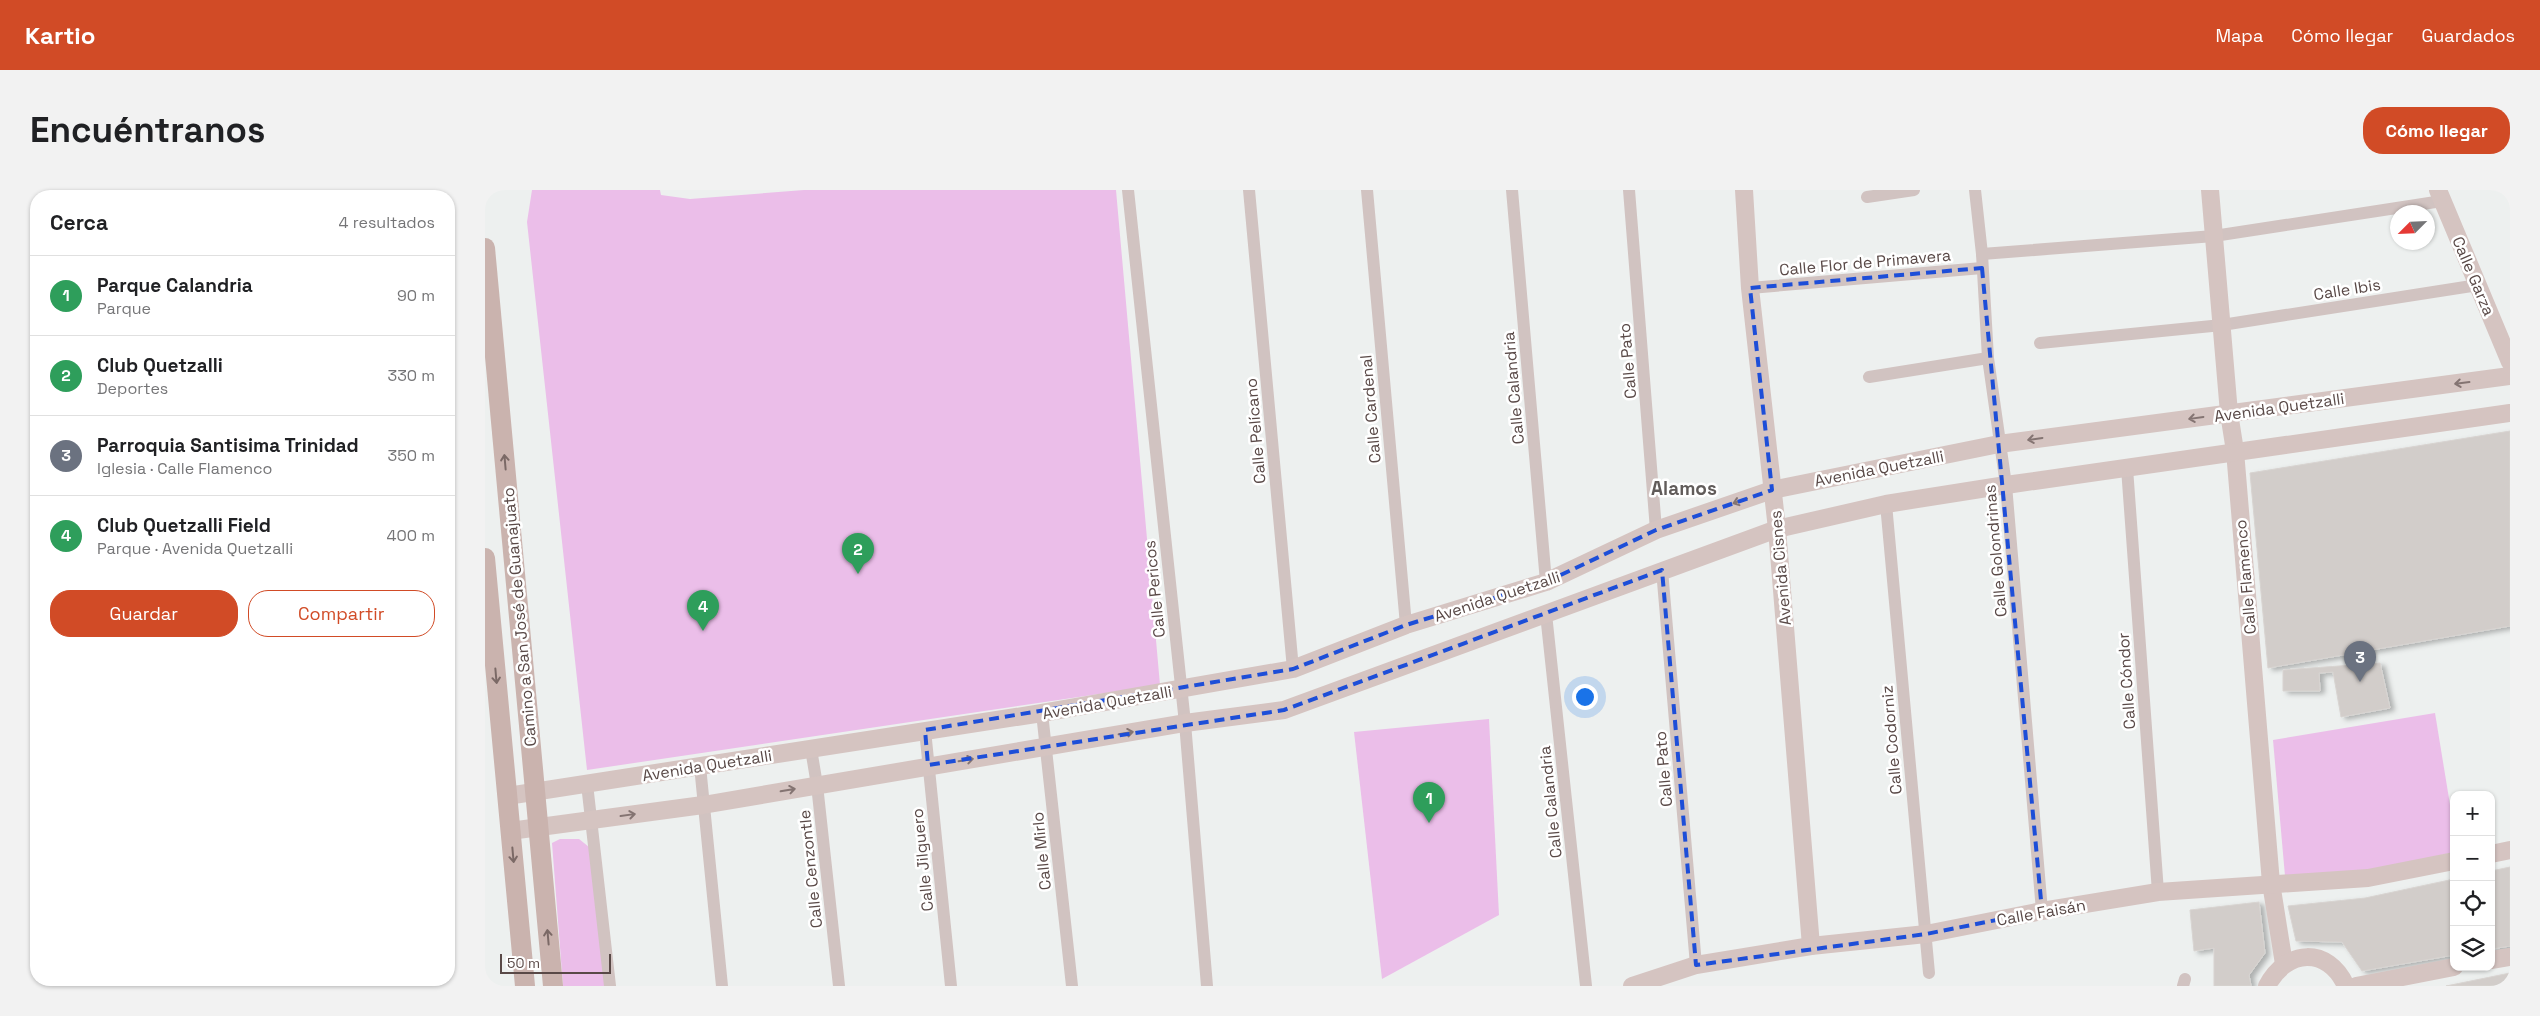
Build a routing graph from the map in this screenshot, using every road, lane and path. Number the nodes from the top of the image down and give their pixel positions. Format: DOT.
graph roads {
  1 [pos="1128,190"];
  2 [pos="1249,190"];
  3 [pos="1367,190"];
  4 [pos="1512,190"];
  5 [pos="1629,190"];
  6 [pos="1744,190"];
  7 [pos="1914,190"];
  8 [pos="1975,190"];
  9 [pos="2210,190"];
  10 [pos="2440,195"];
  11 [pos="1867,197"];
  12 [pos="2214,236"];
  13 [pos="485,248"];
  14 [pos="1982,254"];
  15 [pos="1982,268"];
  16 [pos="2478,285"];
  17 [pos="1750,288"];
  18 [pos="2222,325"];
  19 [pos="2040,343"];
  20 [pos="1989,358"];
  21 [pos="2510,362"];
  22 [pos="2510,376"];
  23 [pos="1869,377"];
  24 [pos="2229,413"];
  25 [pos="2510,413"];
  26 [pos="1999,444"];
  27 [pos="2235,451"];
  28 [pos="2127,468"];
  29 [pos="2006,485"];
  30 [pos="1772,490"];
  31 [pos="1886,504"];
  32 [pos="1777,529"];
  33 [pos="1656,530"];
  34 [pos="485,558"];
  35 [pos="1662,570"];
  36 [pos="1547,582"];
  37 [pos="1546,614"];
  38 [pos="1406,626"];
  39 [pos="1293,669"];
  40 [pos="1181,690"];
  41 [pos="1042,713"];
  42 [pos="1185,723"];
  43 [pos="925,730"];
  44 [pos="1046,748"];
  45 [pos="811,749"];
  46 [pos="928,765"];
  47 [pos="700,766"];
  48 [pos="587,784"];
  49 [pos="817,785"];
  50 [pos="535,793"];
  51 [pos="507,796"];
  52 [pos="703,805"];
  53 [pos="592,820"];
  54 [pos="538,828"];
  55 [pos="510,831"];
  56 [pos="2510,850"];
  57 [pos="2495,853"];
  58 [pos="2450,862"];
  59 [pos="2271,884"];
  60 [pos="2158,892"];
  61 [pos="2042,911"];
  62 [pos="1925,934"];
  63 [pos="1811,946"];
  64 [pos="2510,956"];
  65 [pos="2495,959"];
  66 [pos="2284,964"];
  67 [pos="1696,965"];
  68 [pos="2450,968"];
  69 [pos="1929,973"];
  70 [pos="525,986"];
  71 [pos="553,986"];
  72 [pos="610,986"];
  73 [pos="722,986"];
  74 [pos="839,986"];
  75 [pos="951,986"];
  76 [pos="1071,986"];
  77 [pos="1207,986"];
  78 [pos="1586,986"];
  79 [pos="1632,986"];
  80 [pos="2267,986"];
  81 [pos="2346,986"];
  82 [pos="2356,986"];
  1 -- 40 [label="street, Calle Pericos"];
  2 -- 39 [label="street, Calle Pelícano"];
  3 -- 38 [label="street, Calle Cardenal"];
  4 -- 36 [label="street, Calle Calandria"];
  5 -- 33 [label="street, Calle Pato"];
  6 -- 17 [label="main road, Avenida Cisnes"];
  7 -- 11 [label="street"];
  8 -- 14 [label="street, Calle Golondrinas"];
  9 -- 12 [label="main road, Calle Flamenco"];
  10 -- 12 [label="street"];
  10 -- 16 [label="main road, Calle Garza"];
  12 -- 14 [label="street"];
  12 -- 18 [label="main road, Calle Flamenco"];
  50 -- 13 [label="main road, Camino a San José de Guanajuato, one-way"];
  14 -- 15 [label="street, Calle Golondrinas"];
  15 -- 17 [label="street, Calle Flor de Primavera"];
  15 -- 20 [label="street, Calle Golondrinas"];
  16 -- 18 [label="street, Calle Ibis"];
  16 -- 21 [label="main road, Calle Garza"];
  17 -- 30 [label="main road, Avenida Cisnes"];
  18 -- 19 [label="street, Calle Ibis"];
  18 -- 24 [label="main road, Calle Flamenco"];
  20 -- 23 [label="street"];
  20 -- 26 [label="street, Calle Golondrinas"];
  22 -- 24 [label="main road, Avenida Quetzalli, one-way"];
  24 -- 26 [label="main road, Avenida Quetzalli, one-way"];
  24 -- 27 [label="main road, Calle Flamenco"];
  25 -- 27 [label="main road, Avenida Quetzalli"];
  26 -- 29 [label="street, Calle Golondrinas"];
  26 -- 30 [label="main road, Avenida Quetzalli"];
  27 -- 28 [label="main road, Avenida Quetzalli"];
  27 -- 59 [label="main road, Calle Flamenco"];
  28 -- 29 [label="main road, Avenida Quetzalli"];
  28 -- 60 [label="street, Calle Cóndor"];
  29 -- 31 [label="main road, Avenida Quetzalli"];
  29 -- 61 [label="street, Calle Golondrinas"];
  30 -- 32 [label="main road, Avenida Cisnes"];
  30 -- 33 [label="main road, Avenida Quetzalli, one-way"];
  31 -- 32 [label="main road, Avenida Quetzalli"];
  31 -- 62 [label="street, Calle Codorniz"];
  32 -- 35 [label="main road, Avenida Quetzalli"];
  32 -- 63 [label="main road, Avenida Cisnes"];
  33 -- 36 [label="main road, Avenida Quetzalli"];
  34 -- 51 [label="main road, Camino a San José de Guanajuato, one-way"];
  35 -- 37 [label="main road, Avenida Quetzalli"];
  35 -- 67 [label="street, Calle Pato"];
  36 -- 38 [label="main road, Avenida Quetzalli"];
  37 -- 42 [label="main road, Avenida Quetzalli"];
  37 -- 78 [label="street, Calle Calandria"];
  38 -- 39 [label="main road, Avenida Quetzalli"];
  39 -- 40 [label="main road, Avenida Quetzalli"];
  40 -- 41 [label="main road, Avenida Quetzalli"];
  40 -- 42 [label="street, Calle Pericos"];
  41 -- 43 [label="main road, Avenida Quetzalli"];
  41 -- 44 [label="street, Calle Mirlo"];
  44 -- 42 [label="main road, Avenida Quetzalli, one-way"];
  42 -- 77 [label="street, Calle Pericos"];
  43 -- 45 [label="main road, Avenida Quetzalli"];
  43 -- 46 [label="street, Calle Jilguero"];
  46 -- 44 [label="main road, Avenida Quetzalli, one-way"];
  44 -- 76 [label="street, Calle Mirlo"];
  45 -- 47 [label="main road, Avenida Quetzalli"];
  45 -- 49 [label="street, Calle Cenzontle"];
  46 -- 49 [label="main road, Avenida Quetzalli"];
  46 -- 75 [label="street, Calle Jilguero"];
  47 -- 48 [label="main road, Avenida Quetzalli"];
  47 -- 52 [label="street"];
  48 -- 50 [label="main road, Avenida Quetzalli"];
  48 -- 53 [label="street"];
  52 -- 49 [label="main road, Avenida Quetzalli, one-way"];
  49 -- 74 [label="street, Calle Cenzontle"];
  50 -- 51 [label="main road, Avenida Quetzalli"];
  50 -- 54 [label="main road, Camino a San José de Guanajuato"];
  51 -- 55 [label="main road, Camino a San José de Guanajuato"];
  53 -- 52 [label="main road, Avenida Quetzalli, one-way"];
  52 -- 73 [label="street"];
  53 -- 54 [label="main road, Avenida Quetzalli"];
  53 -- 72 [label="street"];
  54 -- 55 [label="main road, Avenida Quetzalli"];
  71 -- 54 [label="main road, Camino a San José de Guanajuato, one-way"];
  55 -- 70 [label="main road, Camino a San José de Guanajuato, one-way"];
  56 -- 57 [label="main road"];
  58 -- 59 [label="main road, Calle Faisán"];
  59 -- 60 [label="main road, Calle Faisán"];
  59 -- 66 [label="main road, Calle Flamenco"];
  60 -- 61 [label="main road, Calle Faisán"];
  61 -- 62 [label="main road, Calle Faisán"];
  62 -- 63 [label="main road, Calle Faisán"];
  62 -- 69 [label="street, Calle Codorniz"];
  63 -- 67 [label="main road, Calle Faisán"];
  64 -- 65 [label="main road"];
  66 -- 80 [label="main road"];
  66 -- 81 [label="main road"];
  67 -- 79 [label="main road, Calle Faisán"];
  68 -- 82 [label="main road"];
}
